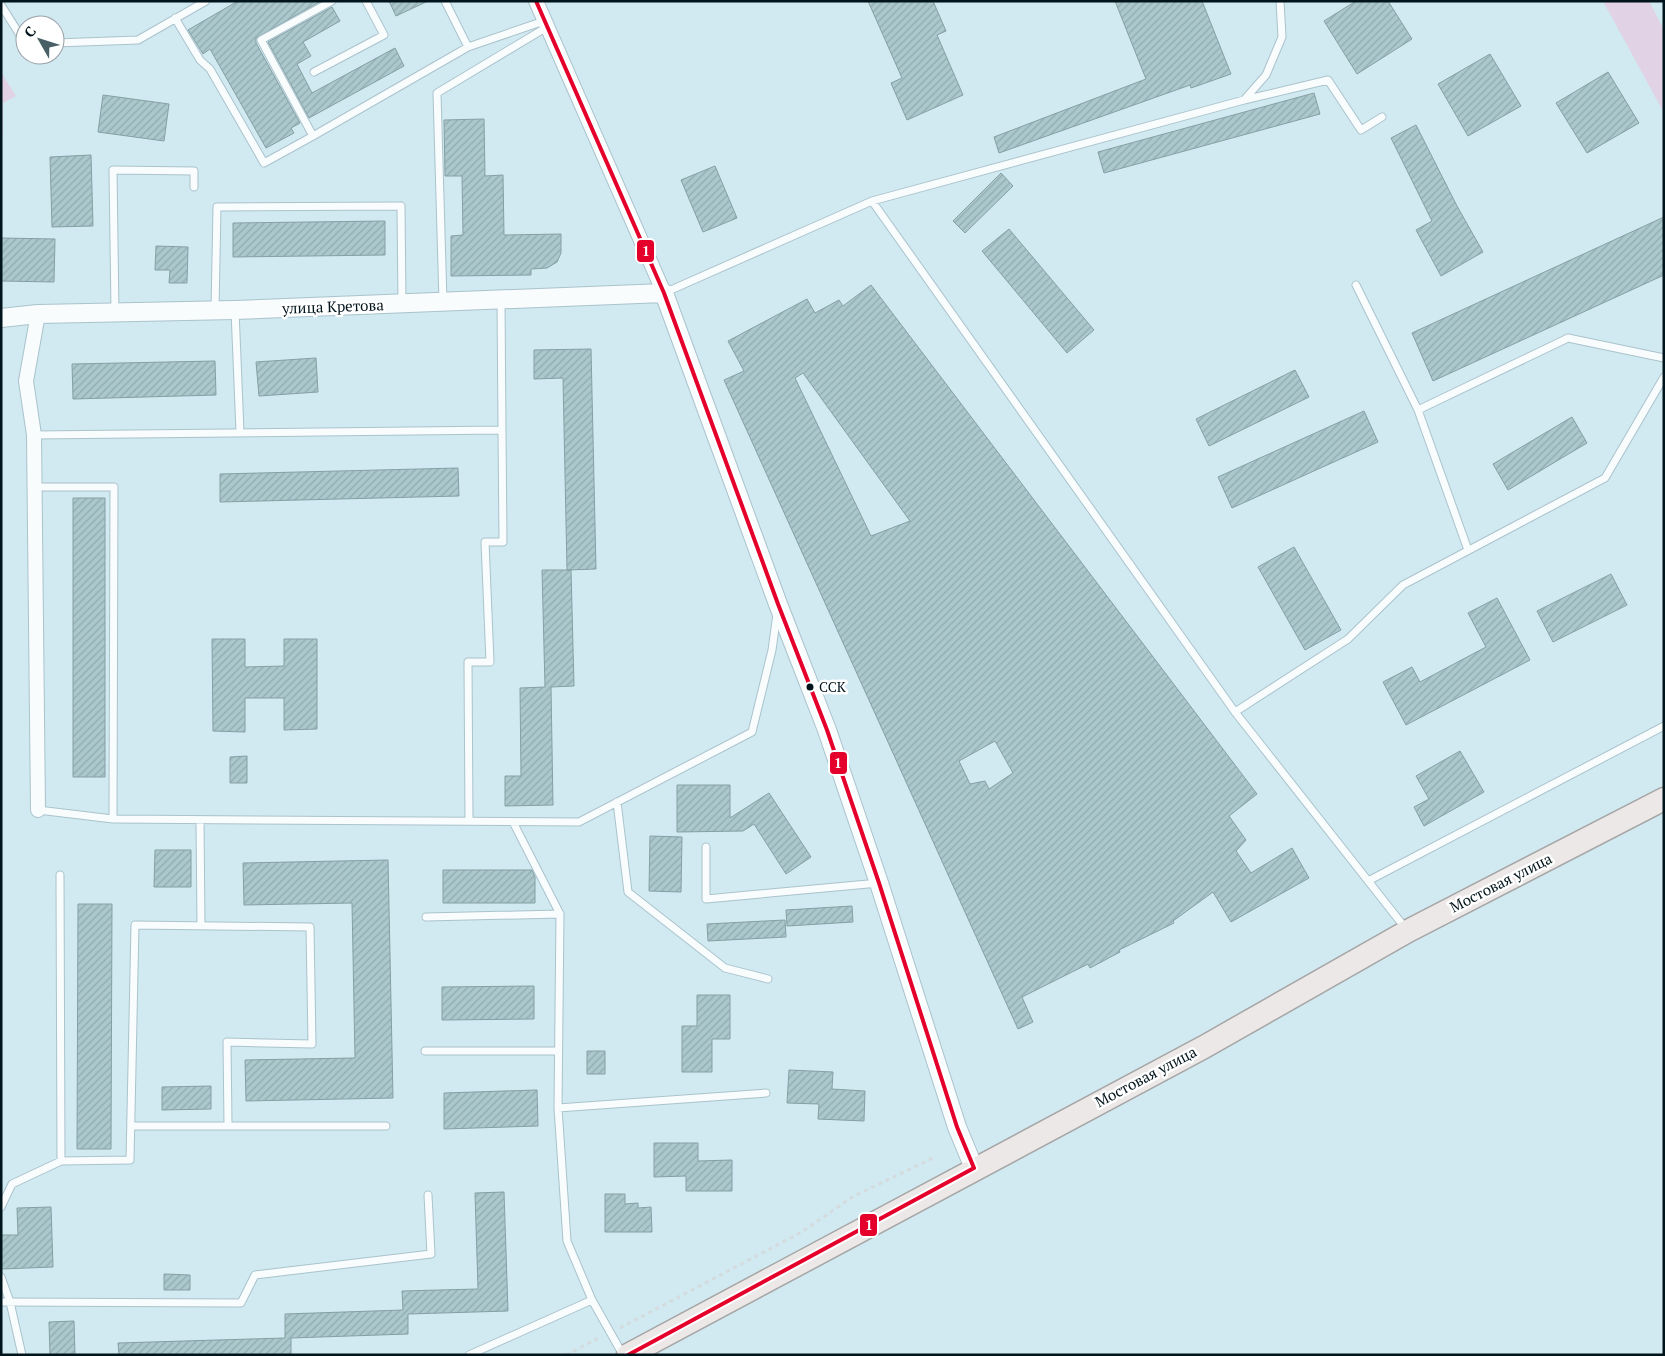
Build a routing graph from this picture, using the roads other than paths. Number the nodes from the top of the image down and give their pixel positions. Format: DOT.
graph roads {
  1 [pos="206,1"];
  2 [pos="332,1"];
  3 [pos="366,1"];
  4 [pos="445,1"];
  5 [pos="536,1"];
  6 [pos="1280,1"];
  7 [pos="1,6"];
  8 [pos="175,18"];
  9 [pos="546,24"];
  10 [pos="15,28"];
  11 [pos="65,42"];
  12 [pos="468,47"];
  13 [pos="314,72"];
  14 [pos="1244,100"];
  15 [pos="1382,118"];
  16 [pos="313,136"];
  17 [pos="194,187"];
  18 [pos="872,201"];
  19 [pos="1356,285"];
  20 [pos="664,293"];
  21 [pos="501,300"];
  22 [pos="443,302"];
  23 [pos="402,304"];
  24 [pos="235,310"];
  25 [pos="215,311"];
  26 [pos="115,312"];
  27 [pos="38,314"];
  28 [pos="1,318"];
  29 [pos="1664,358"];
  30 [pos="1664,377"];
  31 [pos="1418,410"];
  32 [pos="502,430"];
  33 [pos="240,432"];
  34 [pos="34,434"];
  35 [pos="35,487"];
  36 [pos="1468,550"];
  37 [pos="778,604"];
  38 [pos="1235,712"];
  39 [pos="1664,726"];
  40 [pos="1664,799"];
  41 [pos="617,802"];
  42 [pos="38,810"];
  43 [pos="113,819"];
  44 [pos="200,820"];
  45 [pos="468,821"];
  46 [pos="513,822"];
  47 [pos="706,846"];
  48 [pos="60,875"];
  49 [pos="1368,881"];
  50 [pos="880,883"];
  51 [pos="560,914"];
  52 [pos="426,917"];
  53 [pos="201,925"];
  54 [pos="1408,931"];
  55 [pos="768,979"];
  56 [pos="425,1051"];
  57 [pos="558,1051"];
  58 [pos="766,1093"];
  59 [pos="558,1108"];
  60 [pos="228,1125"];
  61 [pos="131,1126"];
  62 [pos="386,1126"];
  63 [pos="61,1161"];
  64 [pos="974,1168"];
  65 [pos="428,1195"];
  66 [pos="1,1207"];
  67 [pos="1,1277"];
  68 [pos="592,1300"];
  69 [pos="1,1302"];
  70 [pos="10,1302"];
  71 [pos="22,1355"];
  72 [pos="469,1355"];
  73 [pos="623,1355"];
  74 [pos="628,1355"];
  1 -- 8 [label="lane"];
  2 -- 16 [label="lane"];
  3 -- 13 [label="lane"];
  4 -- 12 [label="lane"];
  5 -- 9 [label="street"];
  6 -- 14 [label="lane"];
  7 -- 10 [label="lane"];
  8 -- 11 [label="lane"];
  8 -- 16 [label="lane"];
  9 -- 12 [label="lane"];
  9 -- 20 [label="street"];
  9 -- 22 [label="lane"];
  12 -- 16 [label="lane"];
  14 -- 15 [label="lane"];
  14 -- 18 [label="lane"];
  17 -- 26 [label="lane"];
  18 -- 20 [label="lane"];
  18 -- 38 [label="lane"];
  19 -- 31 [label="lane"];
  20 -- 21 [label="street, улица Кретова"];
  20 -- 37 [label="street"];
  21 -- 22 [label="street, улица Кретова"];
  21 -- 32 [label="lane"];
  22 -- 23 [label="street, улица Кретова"];
  23 -- 24 [label="street, улица Кретова"];
  23 -- 25 [label="lane"];
  24 -- 25 [label="street, улица Кретова"];
  24 -- 33 [label="lane"];
  25 -- 26 [label="street, улица Кретова"];
  26 -- 27 [label="street, улица Кретова"];
  27 -- 28 [label="street, улица Кретова"];
  27 -- 34 [label="street"];
  29 -- 31 [label="lane"];
  30 -- 36 [label="lane"];
  31 -- 36 [label="lane"];
  32 -- 33 [label="lane"];
  32 -- 45 [label="lane"];
  33 -- 34 [label="lane"];
  34 -- 35 [label="street"];
  35 -- 42 [label="street"];
  35 -- 43 [label="lane"];
  36 -- 38 [label="lane"];
  37 -- 41 [label="lane"];
  37 -- 50 [label="street"];
  38 -- 49 [label="lane"];
  39 -- 49 [label="lane"];
  40 -- 54 [label="main road, Мостовая улица"];
  41 -- 46 [label="lane"];
  41 -- 55 [label="lane"];
  42 -- 43 [label="lane"];
  43 -- 44 [label="lane"];
  44 -- 45 [label="lane"];
  44 -- 53 [label="lane"];
  45 -- 46 [label="lane"];
  46 -- 51 [label="lane"];
  47 -- 50 [label="lane"];
  48 -- 63 [label="lane"];
  49 -- 54 [label="lane"];
  50 -- 64 [label="street"];
  51 -- 52 [label="lane"];
  51 -- 57 [label="lane"];
  53 -- 60 [label="lane"];
  53 -- 61 [label="lane"];
  54 -- 64 [label="main road, Мостовая улица"];
  56 -- 57 [label="lane"];
  57 -- 59 [label="lane"];
  58 -- 59 [label="lane"];
  59 -- 68 [label="lane"];
  60 -- 61 [label="lane"];
  60 -- 62 [label="lane"];
  61 -- 63 [label="lane"];
  63 -- 66 [label="lane"];
  64 -- 74 [label="main road, Мостовая улица"];
  65 -- 70 [label="lane"];
  67 -- 70 [label="lane"];
  68 -- 72 [label="lane"];
  68 -- 73 [label="lane"];
  69 -- 70 [label="lane"];
  70 -- 71 [label="lane"];
}
